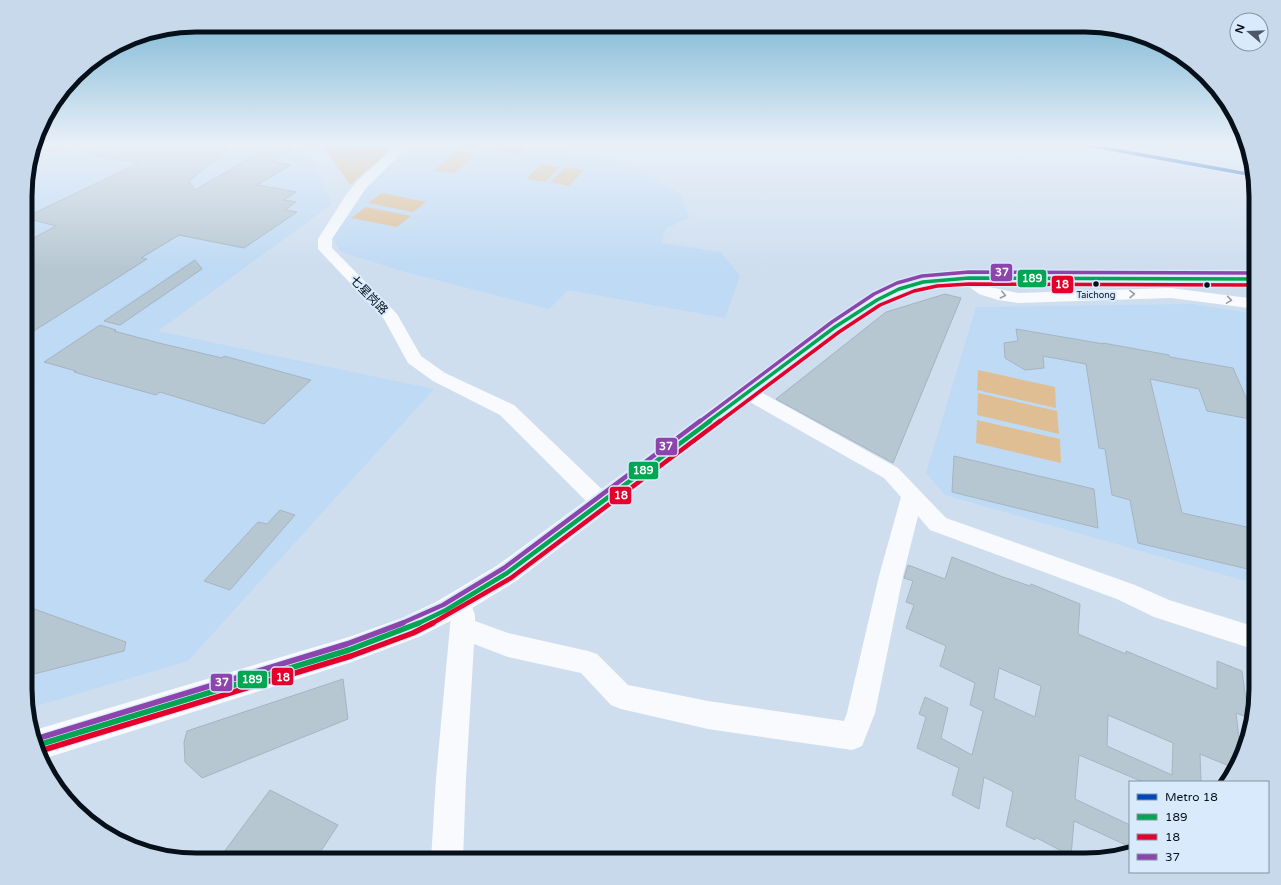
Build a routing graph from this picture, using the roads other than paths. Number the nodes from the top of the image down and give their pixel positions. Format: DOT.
graph roads {
  1 [pos="361,185"];
  2 [pos="969,278"];
  3 [pos="1249,279"];
  4 [pos="1249,303"];
  5 [pos="748,393"];
  6 [pos="912,496"];
  7 [pos="602,503"];
  8 [pos="464,599"];
  9 [pos="462,628"];
  10 [pos="1249,637"];
  11 [pos="42,744"];
  12 [pos="447,853"];
  1 -- 7 [label="street, 七星岗路"];
  2 -- 3 [label="main road"];
  2 -- 4 [label="street, one-way"];
  2 -- 5 [label="main road"];
  5 -- 6 [label="street"];
  5 -- 7 [label="main road"];
  6 -- 9 [label="street"];
  6 -- 10 [label="street"];
  7 -- 8 [label="main road"];
  8 -- 9 [label="street"];
  8 -- 11 [label="main road"];
  9 -- 12 [label="street"];
}
